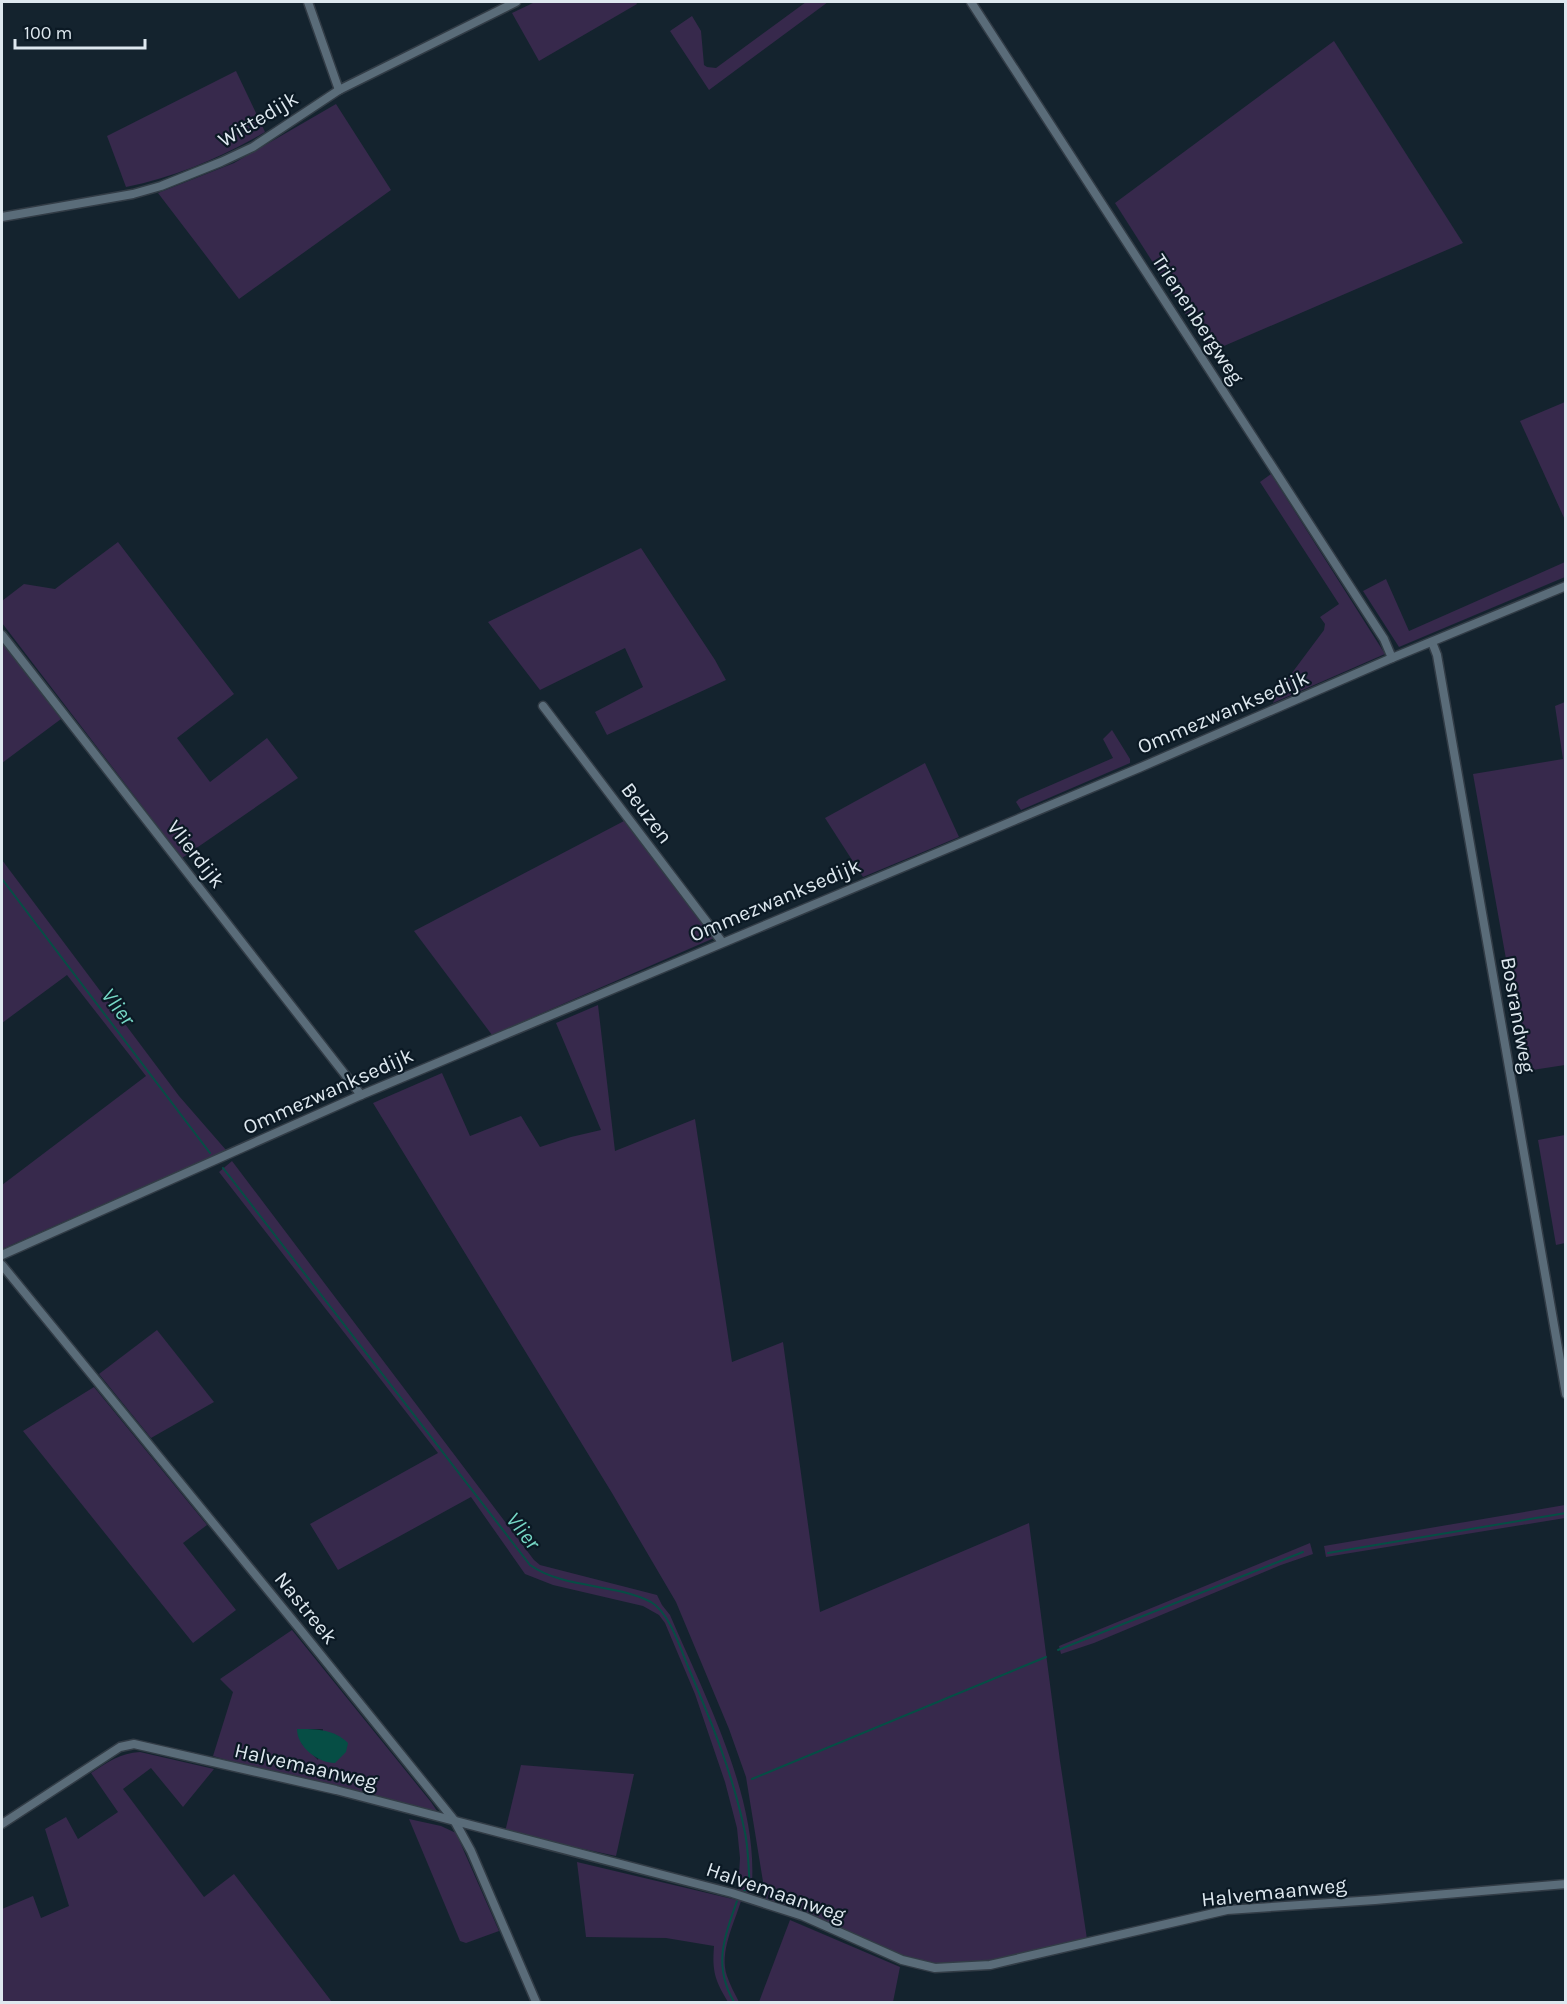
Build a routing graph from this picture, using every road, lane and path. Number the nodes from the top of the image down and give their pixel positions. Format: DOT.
graph roads {
  1 [pos="308,2"];
  2 [pos="516,2"];
  3 [pos="971,2"];
  4 [pos="339,90"];
  5 [pos="2,217"];
  6 [pos="1566,586"];
  7 [pos="2,635"];
  8 [pos="1432,642"];
  9 [pos="1392,658"];
  10 [pos="543,706"];
  11 [pos="722,942"];
  12 [pos="361,1095"];
  13 [pos="2,1255"];
  14 [pos="2,1265"];
  15 [pos="1566,1394"];
  16 [pos="454,1820"];
  17 [pos="2,1824"];
  18 [pos="1566,1884"];
  19 [pos="536,2002"];
  1 -- 4 [label="street"];
  2 -- 4 [label="street, Wittedijk"];
  3 -- 9 [label="street, Trienenbergweg"];
  4 -- 5 [label="street, Wittedijk"];
  6 -- 8 [label="street, Ommezwanksedijk"];
  7 -- 12 [label="street, Vlierdijk"];
  8 -- 9 [label="street, Ommezwanksedijk"];
  8 -- 15 [label="street, Bosrandweg"];
  9 -- 11 [label="street, Ommezwanksedijk"];
  10 -- 11 [label="street, Beuzen"];
  11 -- 12 [label="street, Ommezwanksedijk"];
  12 -- 13 [label="street, Ommezwanksedijk"];
  14 -- 16 [label="street, Nastreek"];
  16 -- 17 [label="street, Halvemaanweg"];
  16 -- 18 [label="street, Halvemaanweg"];
  16 -- 19 [label="street, Nastreek"];
}
